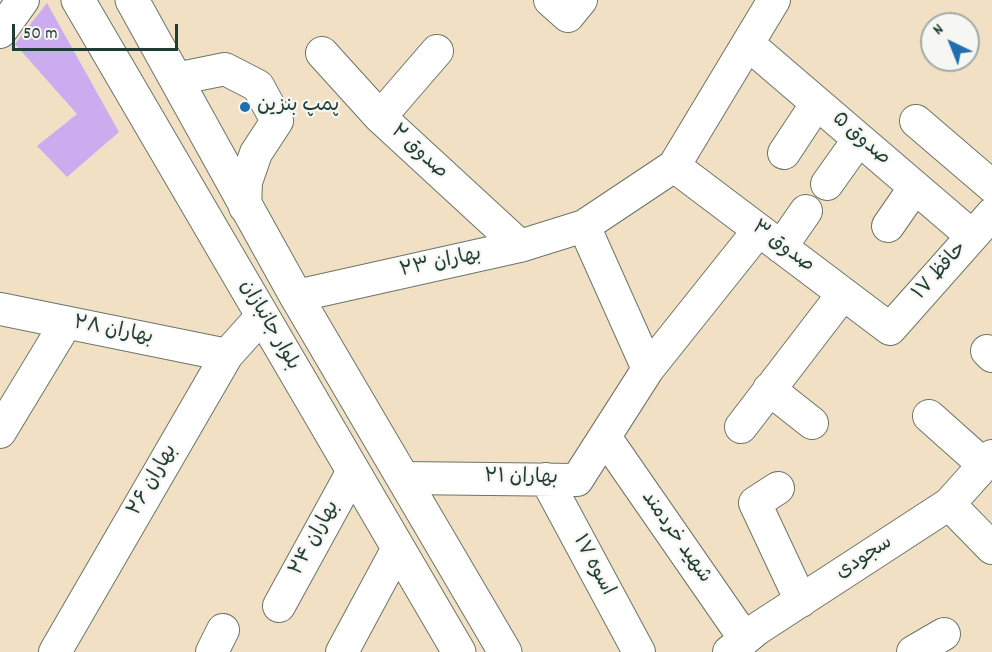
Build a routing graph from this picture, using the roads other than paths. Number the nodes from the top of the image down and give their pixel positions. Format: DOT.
graph roads {
  1 [pos="23,0"];
  2 [pos="78,0"];
  3 [pos="132,0"];
  4 [pos="769,2"];
  5 [pos="0,32"];
  6 [pos="748,44"];
  7 [pos="437,51"];
  8 [pos="322,53"];
  9 [pos="176,79"];
  10 [pos="818,103"];
  11 [pos="380,117"];
  12 [pos="916,120"];
  13 [pos="859,138"];
  14 [pos="784,153"];
  15 [pos="674,166"];
  16 [pos="827,184"];
  17 [pos="992,186"];
  18 [pos="915,187"];
  19 [pos="245,207"];
  20 [pos="806,211"];
  21 [pos="982,225"];
  22 [pos="584,226"];
  23 [pos="888,226"];
  24 [pos="770,239"];
  25 [pos="520,246"];
  26 [pos="843,294"];
  27 [pos="296,296"];
  28 [pos="0,309"];
  29 [pos="262,316"];
  30 [pos="66,323"];
  31 [pos="890,330"];
  32 [pos="227,355"];
  33 [pos="648,369"];
  34 [pos="770,389"];
  35 [pos="929,416"];
  36 [pos="812,423"];
  37 [pos="741,427"];
  38 [pos="0,432"];
  39 [pos="605,437"];
  40 [pos="988,460"];
  41 [pos="353,471"];
  42 [pos="404,478"];
  43 [pos="546,479"];
  44 [pos="778,488"];
  45 [pos="949,504"];
  46 [pos="992,548"];
  47 [pos="398,549"];
  48 [pos="801,601"];
  49 [pos="279,606"];
  50 [pos="944,634"];
  51 [pos="737,645"];
  52 [pos="55,652"];
  53 [pos="342,652"];
  54 [pos="459,652"];
  55 [pos="506,652"];
  56 [pos="639,652"];
  57 [pos="913,652"];
  1 -- 5 [label="street"];
  2 -- 29 [label="highway, بلوار جانبازان"];
  3 -- 9 [label="highway, بلوار جانبازان"];
  4 -- 6 [label="street"];
  6 -- 10 [label="street, صدوق ۵"];
  6 -- 15 [label="street"];
  7 -- 11 [label="street"];
  8 -- 11 [label="street, صدوق ۲"];
  9 -- 19 [label="highway, بلوار جانبازان"];
  9 -- 19 [label="street"];
  10 -- 13 [label="street, صدوق ۵"];
  10 -- 14 [label="street"];
  11 -- 25 [label="street, صدوق ۲"];
  12 -- 17 [label="street"];
  13 -- 16 [label="street"];
  13 -- 18 [label="street, صدوق ۵"];
  15 -- 22 [label="street, بهاران ۲۳"];
  15 -- 24 [label="street, صدوق ۳"];
  18 -- 21 [label="street, صدوق ۵"];
  18 -- 23 [label="street"];
  19 -- 27 [label="highway, بلوار جانبازان"];
  20 -- 24 [label="street, بهاران ۲۱"];
  21 -- 31 [label="street, حافظ ۱۷"];
  22 -- 25 [label="street, بهاران ۲۳"];
  22 -- 33 [label="street"];
  24 -- 26 [label="street, صدوق ۳"];
  24 -- 33 [label="street, بهاران ۲۱"];
  25 -- 27 [label="street, بهاران ۲۳"];
  26 -- 31 [label="street, صدوق ۳"];
  26 -- 34 [label="street"];
  27 -- 42 [label="highway, بلوار جانبازان"];
  28 -- 30 [label="street, بهاران ۲۸"];
  29 -- 32 [label="street, بهاران ۲۶"];
  29 -- 41 [label="highway, بلوار جانبازان"];
  30 -- 32 [label="street, بهاران ۲۸"];
  30 -- 38 [label="street"];
  32 -- 52 [label="street, بهاران ۲۶"];
  33 -- 39 [label="street, بهاران ۲۱"];
  34 -- 36 [label="street"];
  34 -- 37 [label="street"];
  35 -- 40 [label="street"];
  39 -- 43 [label="street, بهاران ۲۱"];
  39 -- 51 [label="street, شهید خردمند"];
  40 -- 45 [label="street, سجودی"];
  41 -- 47 [label="highway, بلوار جانبازان"];
  41 -- 49 [label="street, بهاران ۲۴"];
  42 -- 43 [label="street, بهاران ۲۱"];
  42 -- 55 [label="highway, بلوار جانبازان"];
  43 -- 56 [label="street, اسوه ۱۷"];
  44 -- 48 [label="street"];
  45 -- 46 [label="street"];
  45 -- 48 [label="street, سجودی"];
  47 -- 53 [label="street"];
  47 -- 54 [label="highway, بلوار جانبازان"];
  48 -- 51 [label="street, سجودی"];
  50 -- 57 [label="street"];
}
